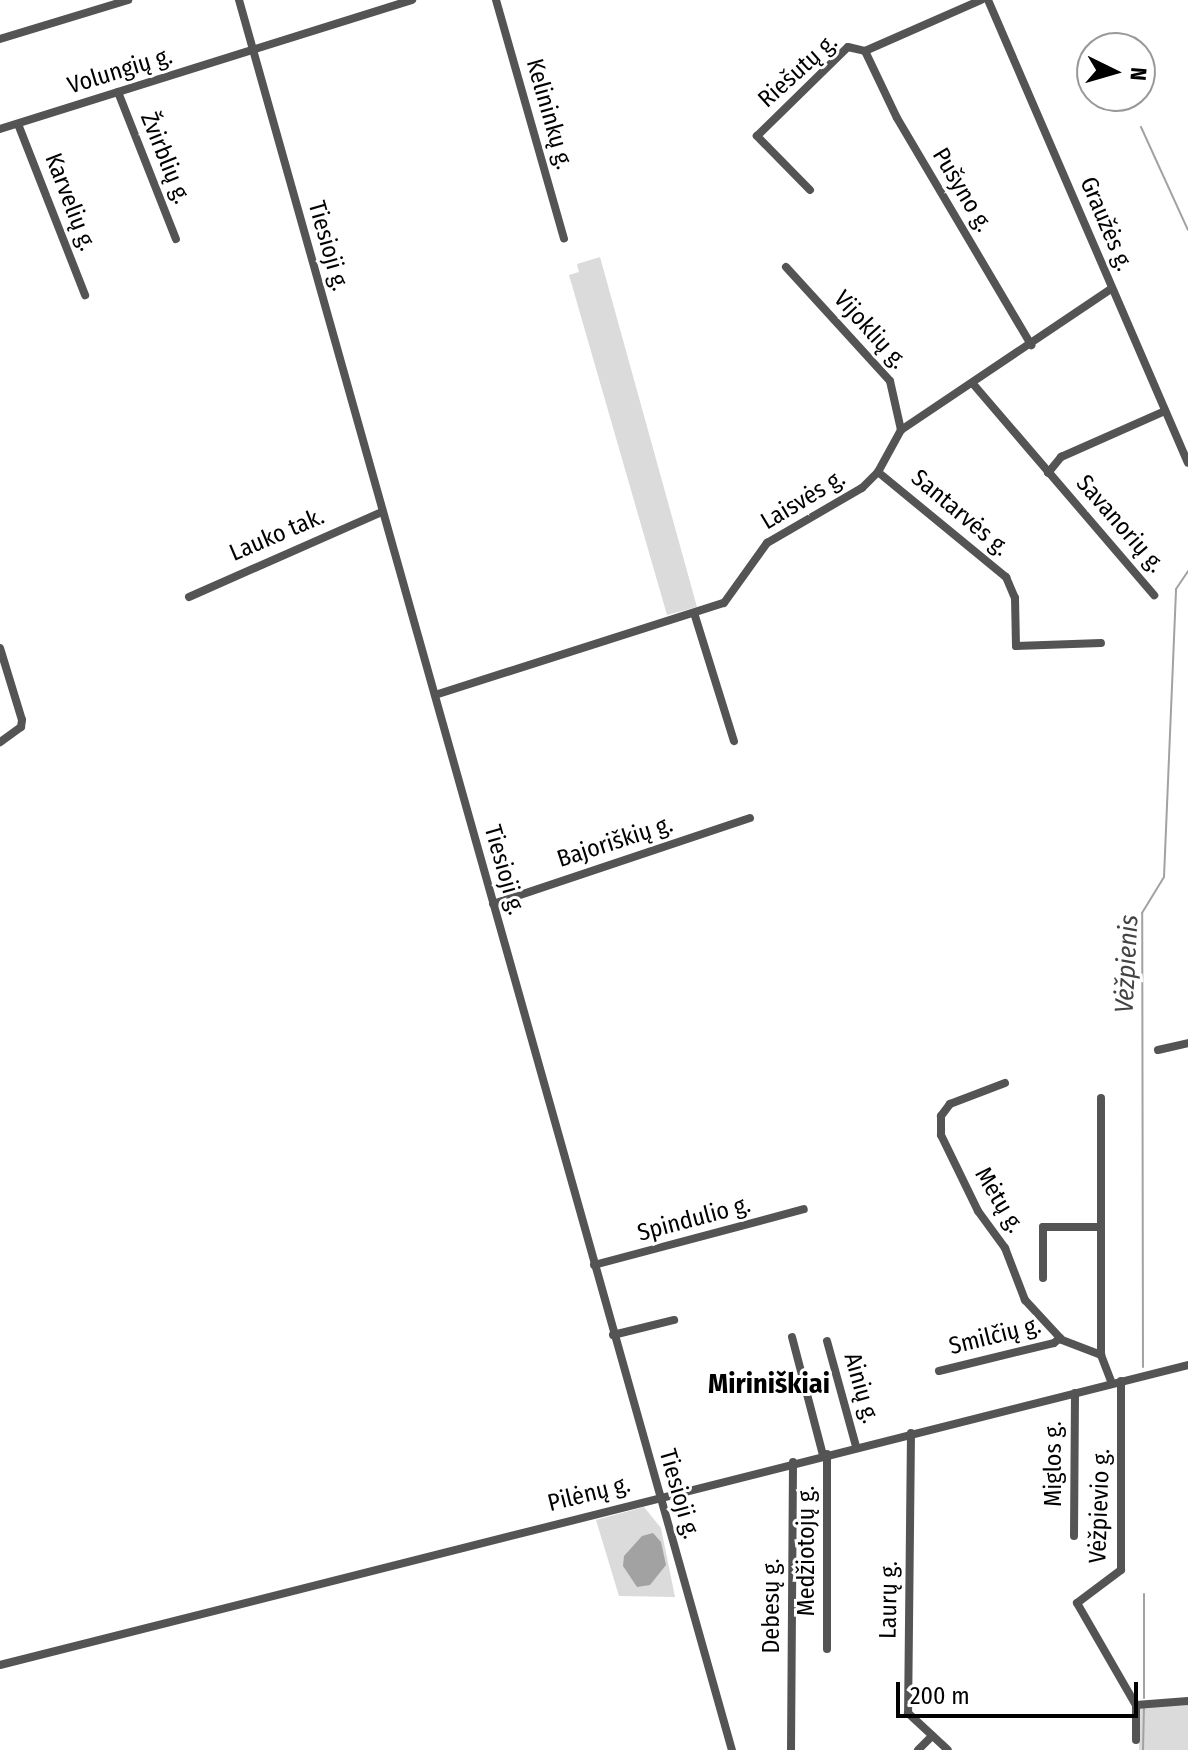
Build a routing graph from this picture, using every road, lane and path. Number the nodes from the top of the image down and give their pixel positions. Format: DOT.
graph roads {
  1 [pos="128,0"];
  2 [pos="239,0"];
  3 [pos="412,0"];
  4 [pos="496,0"];
  5 [pos="981,0"];
  6 [pos="988,0"];
  7 [pos="0,39"];
  8 [pos="252,51"];
  9 [pos="865,51"];
  10 [pos="118,92"];
  11 [pos="18,124"];
  12 [pos="0,129"];
  13 [pos="810,190"];
  14 [pos="176,239"];
  15 [pos="564,239"];
  16 [pos="786,267"];
  17 [pos="1112,288"];
  18 [pos="85,295"];
  19 [pos="1031,345"];
  20 [pos="974,385"];
  21 [pos="1165,411"];
  22 [pos="901,430"];
  23 [pos="1188,463"];
  24 [pos="878,472"];
  25 [pos="1048,473"];
  26 [pos="382,512"];
  27 [pos="1154,595"];
  28 [pos="189,597"];
  29 [pos="695,616"];
  30 [pos="1101,643"];
  31 [pos="0,648"];
  32 [pos="435,695"];
  33 [pos="734,741"];
  34 [pos="0,742"];
  35 [pos="750,818"];
  36 [pos="493,904"];
  37 [pos="1188,1043"];
  38 [pos="1158,1050"];
  39 [pos="1005,1083"];
  40 [pos="1101,1098"];
  41 [pos="804,1209"];
  42 [pos="1101,1227"];
  43 [pos="594,1265"];
  44 [pos="1043,1278"];
  45 [pos="674,1320"];
  46 [pos="613,1335"];
  47 [pos="792,1337"];
  48 [pos="1060,1338"];
  49 [pos="827,1341"];
  50 [pos="1101,1355"];
  51 [pos="1188,1365"];
  52 [pos="939,1371"];
  53 [pos="1117,1382"];
  54 [pos="1075,1393"];
  55 [pos="911,1433"];
  56 [pos="856,1446"];
  57 [pos="825,1454"];
  58 [pos="793,1462"];
  59 [pos="659,1497"];
  60 [pos="1074,1536"];
  61 [pos="827,1649"];
  62 [pos="0,1665"];
  63 [pos="1188,1701"];
  64 [pos="1136,1705"];
  65 [pos="932,1736"];
  66 [pos="1136,1740"];
  67 [pos="732,1750"];
  68 [pos="791,1750"];
  69 [pos="918,1750"];
  70 [pos="948,1750"];
  1 -- 7 [label="street"];
  2 -- 8 [label="street, Tiesioji g."];
  3 -- 8 [label="street, Volungių g."];
  4 -- 15 [label="street, Kelininkų g."];
  5 -- 9 [label="street, Riešutų g."];
  6 -- 17 [label="street, Graužės g."];
  8 -- 10 [label="street, Volungių g."];
  8 -- 26 [label="street, Tiesioji g."];
  9 -- 13 [label="street, Riešutų g."];
  9 -- 19 [label="street, Pušyno g."];
  10 -- 11 [label="street, Volungių g."];
  10 -- 14 [label="street, Žvirblių g."];
  11 -- 12 [label="street, Volungių g."];
  11 -- 18 [label="street, Karvelių g."];
  16 -- 22 [label="street, Vijoklių g."];
  17 -- 19 [label="street, Laisvės g."];
  17 -- 21 [label="street, Graužės g."];
  19 -- 20 [label="street, Laisvės g."];
  20 -- 22 [label="street, Laisvės g."];
  20 -- 25 [label="street"];
  21 -- 23 [label="street, Graužės g."];
  21 -- 25 [label="street, Savanorių g."];
  22 -- 24 [label="street, Laisvės g."];
  24 -- 29 [label="street, Laisvės g."];
  24 -- 30 [label="street, Santarvės g."];
  25 -- 27 [label="street, Savanorių g."];
  26 -- 28 [label="street, Lauko tak."];
  26 -- 32 [label="street, Tiesioji g."];
  29 -- 32 [label="street, Laisvės g."];
  29 -- 33 [label="street"];
  31 -- 34 [label="street"];
  32 -- 36 [label="street, Tiesioji g."];
  35 -- 36 [label="street, Bajoriškių g."];
  36 -- 43 [label="street, Tiesioji g."];
  37 -- 38 [label="street"];
  39 -- 48 [label="street, Mėtų g."];
  40 -- 42 [label="street"];
  41 -- 43 [label="street, Spindulio g."];
  42 -- 44 [label="street"];
  42 -- 50 [label="street"];
  43 -- 46 [label="street, Tiesioji g."];
  45 -- 46 [label="street"];
  46 -- 59 [label="street, Tiesioji g."];
  47 -- 57 [label="street, Medžiotojų g."];
  48 -- 50 [label="street, Mėtų g."];
  48 -- 52 [label="street, Smilčių g."];
  49 -- 56 [label="street, Ainių g."];
  50 -- 53 [label="street"];
  51 -- 53 [label="street, Pilėnų g."];
  53 -- 54 [label="street, Pilėnų g."];
  53 -- 64 [label="street, Vėžpievio g."];
  54 -- 55 [label="street, Pilėnų g."];
  54 -- 60 [label="street, Miglos g."];
  55 -- 56 [label="street, Pilėnų g."];
  55 -- 65 [label="street, Laurų g."];
  56 -- 57 [label="street, Pilėnų g."];
  57 -- 58 [label="street, Pilėnų g."];
  57 -- 61 [label="street, Medžiotojų g."];
  58 -- 59 [label="street, Pilėnų g."];
  58 -- 68 [label="street, Debesų g."];
  59 -- 62 [label="street, Pilėnų g."];
  59 -- 67 [label="street, Tiesioji g."];
  63 -- 64 [label="street"];
  64 -- 66 [label="street"];
  65 -- 69 [label="street"];
  65 -- 70 [label="street, Laurų g."];
}
